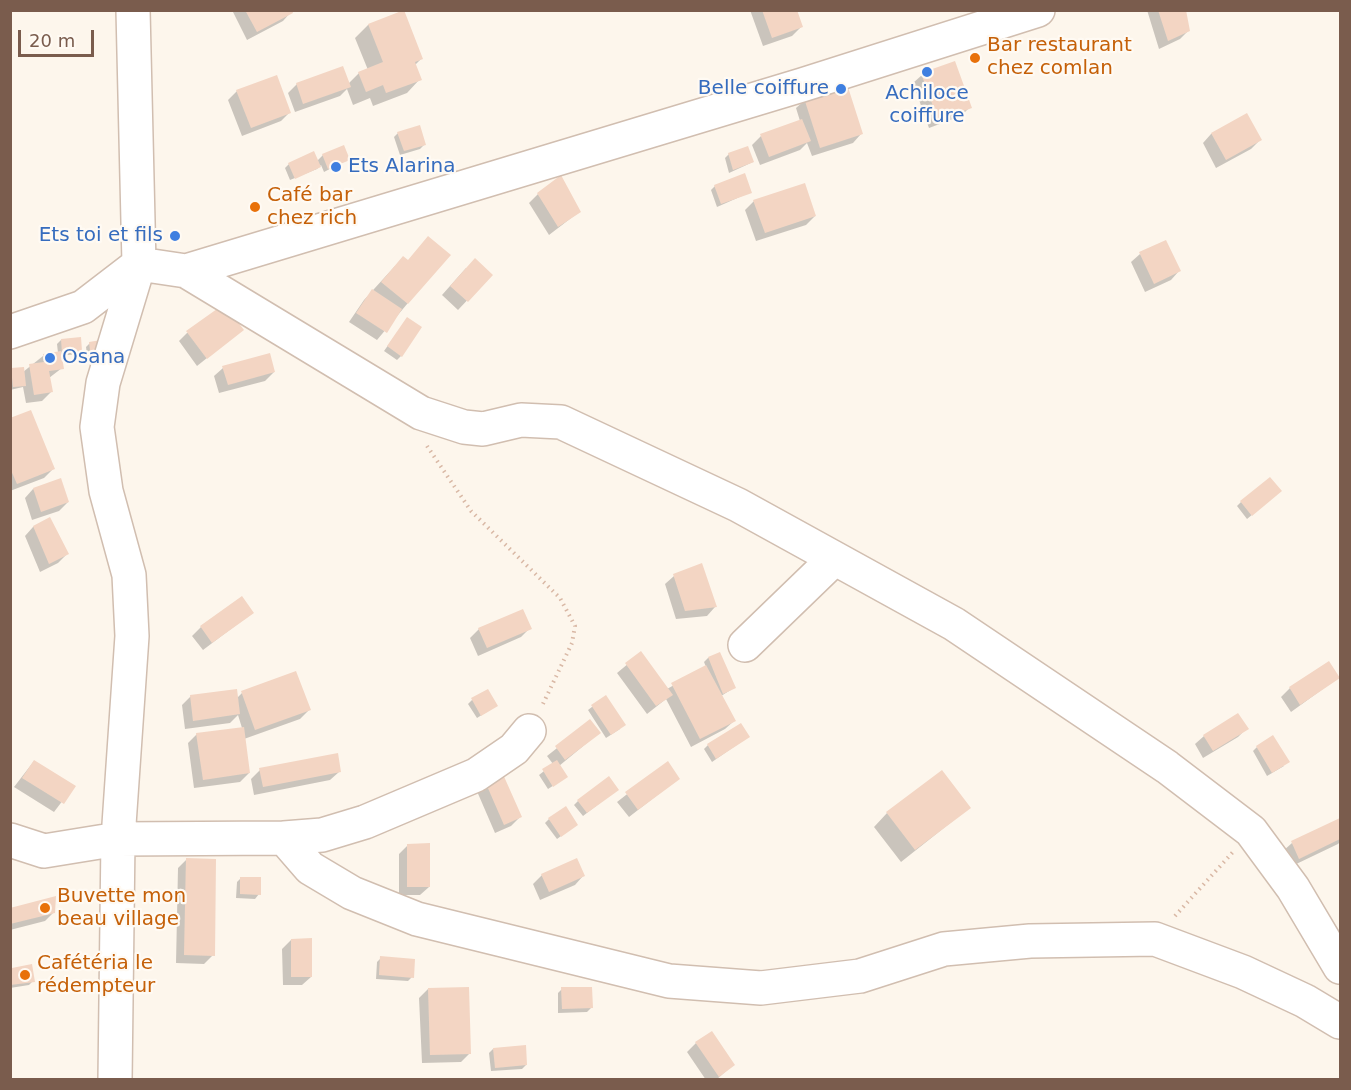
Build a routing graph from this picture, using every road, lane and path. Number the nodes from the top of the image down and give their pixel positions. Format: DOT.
graph roads {
  1 [pos="133,10"];
  2 [pos="1038,10"];
  3 [pos="139,264"];
  4 [pos="186,271"];
  5 [pos="10,332"];
  6 [pos="421,413"];
  7 [pos="834,559"];
  8 [pos="745,645"];
  9 [pos="529,731"];
  10 [pos="1251,831"];
  11 [pos="284,838"];
  12 [pos="118,839"];
  13 [pos="10,840"];
  14 [pos="1155,939"];
  15 [pos="1341,967"];
  16 [pos="1341,1022"];
  17 [pos="115,1080"];
  1 -- 3 [label="street"];
  2 -- 4 [label="street"];
  3 -- 4 [label="street"];
  3 -- 5 [label="street"];
  3 -- 12 [label="street"];
  4 -- 6 [label="street"];
  6 -- 7 [label="street"];
  6 -- 9 [label="path"];
  7 -- 8 [label="street"];
  7 -- 10 [label="street"];
  9 -- 11 [label="street"];
  10 -- 14 [label="path"];
  10 -- 15 [label="street"];
  11 -- 12 [label="street"];
  11 -- 14 [label="street"];
  12 -- 13 [label="street"];
  12 -- 17 [label="street"];
  14 -- 16 [label="street"];
}
